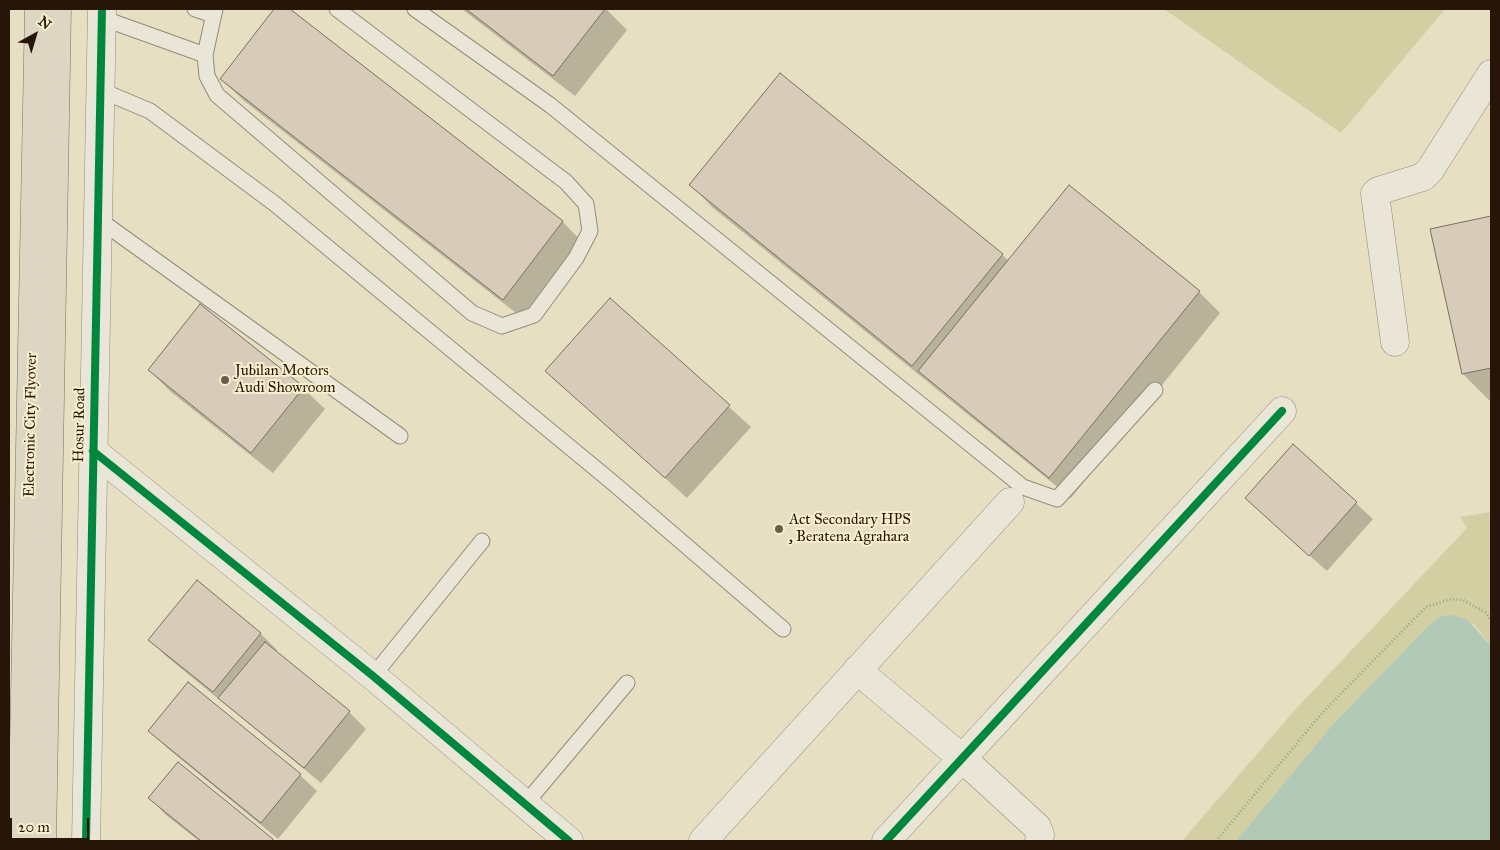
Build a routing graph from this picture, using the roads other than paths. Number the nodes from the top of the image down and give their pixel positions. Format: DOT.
graph roads {
  1 [pos="39,9"];
  2 [pos="57,9"];
  3 [pos="195,9"];
  4 [pos="337,9"];
  5 [pos="415,9"];
  6 [pos="214,12"];
  7 [pos="102,13"];
  8 [pos="205,55"];
  9 [pos="1491,74"];
  10 [pos="100,90"];
  11 [pos="98,219"];
  12 [pos="1396,342"];
  13 [pos="1155,390"];
  14 [pos="1282,411"];
  15 [pos="400,436"];
  16 [pos="93,450"];
  17 [pos="1010,502"];
  18 [pos="482,541"];
  19 [pos="782,629"];
  20 [pos="857,670"];
  21 [pos="373,676"];
  22 [pos="627,683"];
  23 [pos="963,759"];
  24 [pos="526,803"];
  25 [pos="22,841"];
  26 [pos="42,841"];
  27 [pos="86,841"];
  28 [pos="569,841"];
  29 [pos="703,841"];
  30 [pos="886,841"];
  31 [pos="1039,841"];
  1 -- 25 [label="highway, Electronic City Flyover"];
  2 -- 26 [label="highway, Hosur Road"];
  3 -- 6 [label="lane"];
  4 -- 8 [label="lane"];
  5 -- 13 [label="lane"];
  6 -- 8 [label="lane"];
  7 -- 8 [label="lane"];
  7 -- 10 [label="street, Hosur Road"];
  9 -- 12 [label="street"];
  10 -- 11 [label="street, Hosur Road"];
  10 -- 19 [label="lane"];
  11 -- 15 [label="lane"];
  11 -- 16 [label="street, Hosur Road"];
  14 -- 23 [label="street"];
  16 -- 21 [label="street"];
  16 -- 27 [label="street, Hosur Road"];
  17 -- 20 [label="street"];
  18 -- 21 [label="lane"];
  20 -- 23 [label="street"];
  20 -- 29 [label="street"];
  21 -- 24 [label="street"];
  22 -- 24 [label="lane"];
  23 -- 30 [label="street"];
  23 -- 31 [label="street"];
  24 -- 28 [label="street"];
}
